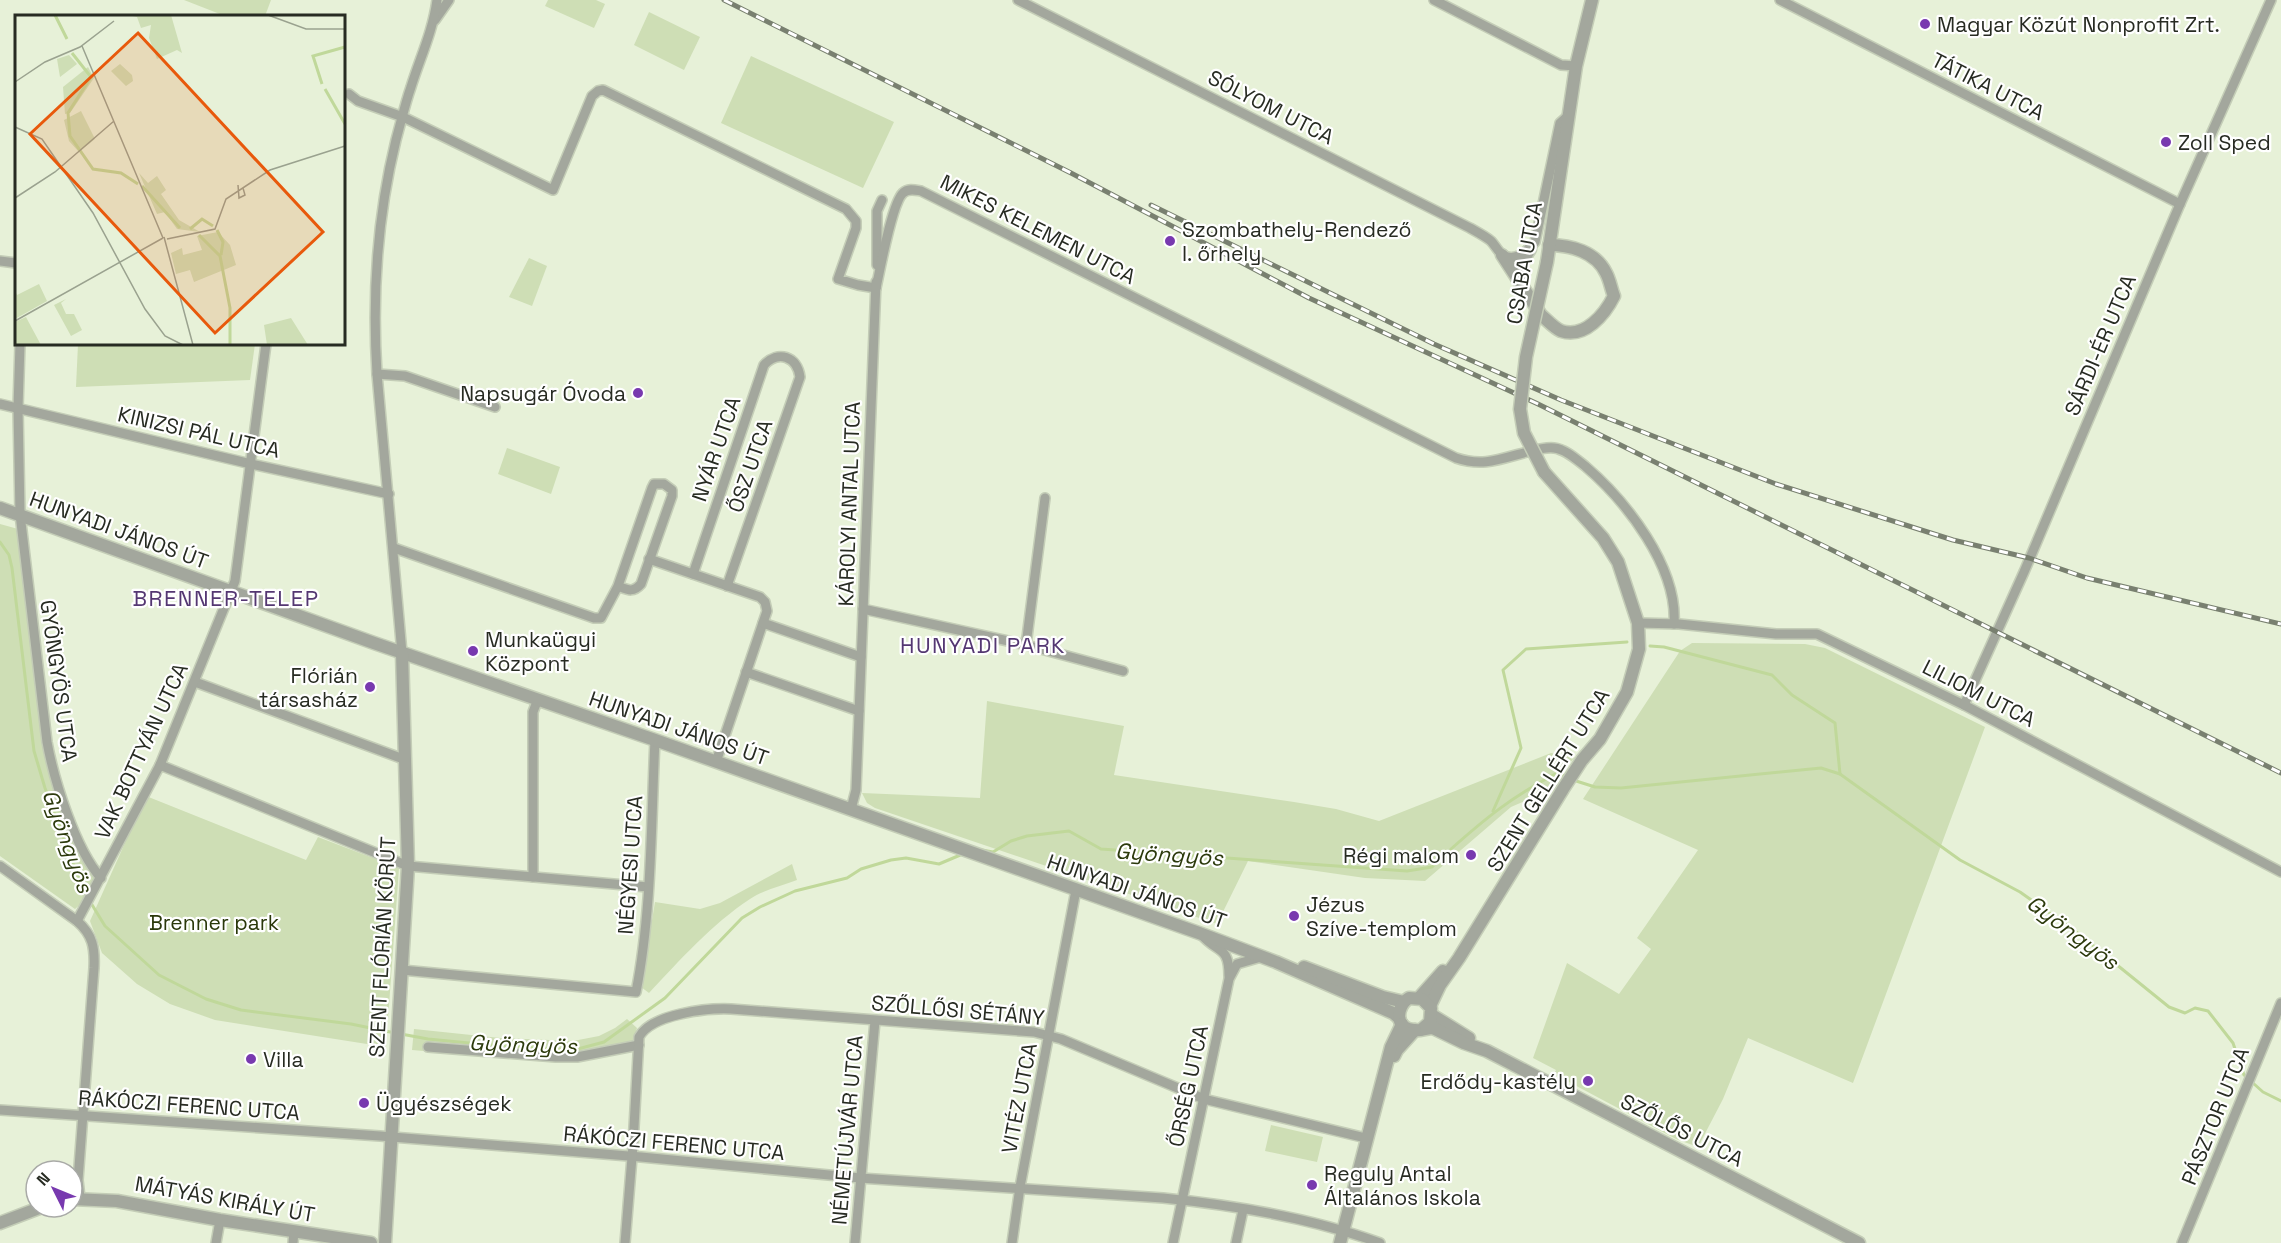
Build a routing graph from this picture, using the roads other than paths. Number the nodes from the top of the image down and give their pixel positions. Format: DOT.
graph roads {
  1 [pos="437,0"];
  2 [pos="449,0"];
  3 [pos="1018,0"];
  4 [pos="1434,0"];
  5 [pos="1592,0"];
  6 [pos="1780,0"];
  7 [pos="2271,0"];
  8 [pos="434,22"];
  9 [pos="1576,66"];
  10 [pos="349,94"];
  11 [pos="1569,115"];
  12 [pos="403,117"];
  13 [pos="882,200"];
  14 [pos="2180,204"];
  15 [pos="1549,245"];
  16 [pos="1530,249"];
  17 [pos="1502,255"];
  18 [pos="0,261"];
  19 [pos="15,263"];
  20 [pos="1521,284"];
  21 [pos="876,288"];
  22 [pos="20,345"];
  23 [pos="266,345"];
  24 [pos="791,360"];
  25 [pos="377,374"];
  26 [pos="0,404"];
  27 [pos="495,407"];
  28 [pos="18,408"];
  29 [pos="1520,418"];
  30 [pos="251,464"];
  31 [pos="389,494"];
  32 [pos="1045,498"];
  33 [pos="0,507"];
  34 [pos="20,514"];
  35 [pos="394,548"];
  36 [pos="649,559"];
  37 [pos="693,574"];
  38 [pos="618,586"];
  39 [pos="727,586"];
  40 [pos="231,592"];
  41 [pos="863,609"];
  42 [pos="763,623"];
  43 [pos="1638,623"];
  44 [pos="1674,624"];
  45 [pos="1026,645"];
  46 [pos="402,653"];
  47 [pos="861,657"];
  48 [pos="1123,671"];
  49 [pos="746,672"];
  50 [pos="195,682"];
  51 [pos="538,699"];
  52 [pos="1964,705"];
  53 [pos="859,711"];
  54 [pos="655,740"];
  55 [pos="406,760"];
  56 [pos="716,762"];
  57 [pos="160,765"];
  58 [pos="851,809"];
  59 [pos="0,866"];
  60 [pos="408,867"];
  61 [pos="2281,872"];
  62 [pos="533,876"];
  63 [pos="101,878"];
  64 [pos="648,886"];
  65 [pos="1076,890"];
  66 [pos="77,921"];
  67 [pos="1199,933"];
  68 [pos="1471,939"];
  69 [pos="1263,956"];
  70 [pos="1276,962"];
  71 [pos="402,970"];
  72 [pos="1229,979"];
  73 [pos="1419,998"];
  74 [pos="1404,1002"];
  75 [pos="2281,1003"];
  76 [pos="1431,1010"];
  77 [pos="875,1021"];
  78 [pos="1400,1021"];
  79 [pos="1418,1030"];
  80 [pos="1049,1035"];
  81 [pos="639,1045"];
  82 [pos="428,1047"];
  83 [pos="1487,1051"];
  84 [pos="1380,1090"];
  85 [pos="1204,1099"];
  86 [pos="0,1110"];
  87 [pos="82,1116"];
  88 [pos="391,1137"];
  89 [pos="1366,1138"];
  90 [pos="632,1156"];
  91 [pos="79,1159"];
  92 [pos="860,1178"];
  93 [pos="1020,1187"];
  94 [pos="84,1199"];
  95 [pos="1182,1200"];
  96 [pos="1243,1210"];
  97 [pos="24,1214"];
  98 [pos="220,1220"];
  99 [pos="0,1223"];
  100 [pos="1343,1229"];
  101 [pos="294,1237"];
  102 [pos="216,1243"];
  103 [pos="371,1243"];
  104 [pos="385,1243"];
  105 [pos="625,1243"];
  106 [pos="855,1243"];
  107 [pos="1012,1243"];
  108 [pos="1173,1243"];
  109 [pos="1236,1243"];
  110 [pos="1340,1243"];
  111 [pos="1380,1243"];
  112 [pos="1859,1243"];
  113 [pos="2182,1243"];
  1 -- 8 [label="street"];
  2 -- 8 [label="street"];
  3 -- 17 [label="street, SÓLYOM UTCA"];
  4 -- 9 [label="street"];
  5 -- 9 [label="street, CSABA UTCA"];
  6 -- 14 [label="street, TÁTIKA UTCA"];
  7 -- 14 [label="street, SÁRDI-ÉR UTCA"];
  8 -- 12 [label="street"];
  9 -- 11 [label="street, CSABA UTCA"];
  10 -- 12 [label="street"];
  11 -- 15 [label="street, CSABA UTCA"];
  11 -- 16 [label="street, CSABA UTCA"];
  12 -- 21 [label="street"];
  12 -- 25 [label="street"];
  13 -- 21 [label="street, KÁROLYI ANTAL UTCA"];
  14 -- 52 [label="street, SÁRDI-ÉR UTCA"];
  15 -- 20 [label="street"];
  15 -- 29 [label="street, CSABA UTCA, bridge"];
  16 -- 17 [label="street, CSABA UTCA"];
  16 -- 20 [label="street"];
  17 -- 20 [label="street"];
  18 -- 19 [label="street"];
  21 -- 41 [label="street, KÁROLYI ANTAL UTCA"];
  21 -- 44 [label="street, MIKES KELEMEN UTCA"];
  22 -- 28 [label="street, GYÖNGYÖS UTCA"];
  23 -- 30 [label="street, VAK BOTTYÁN UTCA"];
  24 -- 37 [label="street, NYÁR UTCA"];
  24 -- 39 [label="street, ŐSZ UTCA"];
  25 -- 27 [label="street"];
  25 -- 31 [label="street"];
  26 -- 28 [label="street, KINIZSI PÁL UTCA"];
  28 -- 30 [label="street, KINIZSI PÁL UTCA"];
  28 -- 34 [label="street, GYÖNGYÖS UTCA"];
  29 -- 43 [label="street, SZENT GELLÉRT UTCA, bridge"];
  30 -- 31 [label="street, KINIZSI PÁL UTCA"];
  30 -- 40 [label="street, VAK BOTTYÁN UTCA"];
  31 -- 35 [label="street"];
  32 -- 45 [label="street"];
  33 -- 34 [label="street, HUNYADI JÁNOS ÚT"];
  34 -- 40 [label="street, HUNYADI JÁNOS ÚT"];
  34 -- 63 [label="street, GYÖNGYÖS UTCA"];
  35 -- 38 [label="street"];
  35 -- 46 [label="street"];
  36 -- 37 [label="street"];
  36 -- 38 [label="street"];
  36 -- 38 [label="street"];
  37 -- 39 [label="street"];
  39 -- 42 [label="street"];
  40 -- 46 [label="street, HUNYADI JÁNOS ÚT"];
  40 -- 50 [label="street, VAK BOTTYÁN UTCA"];
  41 -- 45 [label="street"];
  41 -- 47 [label="street, KÁROLYI ANTAL UTCA"];
  42 -- 47 [label="street"];
  42 -- 49 [label="street"];
  43 -- 44 [label="street, LILIOM UTCA"];
  43 -- 68 [label="street, SZENT GELLÉRT UTCA"];
  44 -- 52 [label="street, LILIOM UTCA"];
  45 -- 48 [label="street"];
  46 -- 51 [label="street, HUNYADI JÁNOS ÚT"];
  46 -- 55 [label="street, SZENT FLÓRIÁN KÖRÚT"];
  47 -- 53 [label="street, KÁROLYI ANTAL UTCA"];
  49 -- 53 [label="street"];
  49 -- 56 [label="street"];
  50 -- 55 [label="street"];
  50 -- 57 [label="street, VAK BOTTYÁN UTCA"];
  51 -- 54 [label="street, HUNYADI JÁNOS ÚT"];
  51 -- 62 [label="street"];
  52 -- 61 [label="street, LILIOM UTCA"];
  53 -- 58 [label="street, KÁROLYI ANTAL UTCA"];
  54 -- 56 [label="street, HUNYADI JÁNOS ÚT"];
  54 -- 64 [label="street, NÉGYESI UTCA"];
  55 -- 60 [label="street, SZENT FLÓRIÁN KÖRÚT"];
  56 -- 58 [label="street, HUNYADI JÁNOS ÚT"];
  57 -- 60 [label="street"];
  57 -- 63 [label="street, VAK BOTTYÁN UTCA"];
  58 -- 65 [label="street, HUNYADI JÁNOS ÚT"];
  59 -- 66 [label="street"];
  60 -- 62 [label="street"];
  60 -- 71 [label="street, SZENT FLÓRIÁN KÖRÚT"];
  62 -- 64 [label="street"];
  63 -- 66 [label="street, VAK BOTTYÁN UTCA"];
  64 -- 71 [label="street, NÉGYESI UTCA"];
  65 -- 67 [label="street, HUNYADI JÁNOS ÚT"];
  65 -- 80 [label="street, VITÉZ UTCA"];
  66 -- 87 [label="street"];
  67 -- 69 [label="street, HUNYADI JÁNOS ÚT"];
  67 -- 72 [label="street, ŐRSÉG UTCA"];
  68 -- 73 [label="street, SZENT GELLÉRT UTCA"];
  68 -- 76 [label="street, SZENT GELLÉRT UTCA"];
  69 -- 70 [label="street, HUNYADI JÁNOS ÚT"];
  69 -- 72 [label="street"];
  70 -- 74 [label="street, HUNYADI JÁNOS ÚT"];
  70 -- 78 [label="street, HUNYADI JÁNOS ÚT"];
  71 -- 88 [label="street, SZENT FLÓRIÁN KÖRÚT"];
  72 -- 85 [label="street, ŐRSÉG UTCA"];
  73 -- 74 [label="street"];
  73 -- 76 [label="street"];
  74 -- 78 [label="street"];
  75 -- 113 [label="street, PÁSZTOR UTCA"];
  76 -- 79 [label="street"];
  76 -- 83 [label="street, SZŐLŐS UTCA"];
  77 -- 80 [label="street, SZŐLLŐSI SÉTÁNY"];
  77 -- 81 [label="street, SZŐLLŐSI SÉTÁNY"];
  77 -- 92 [label="street, NÉMETÚJVÁR UTCA"];
  78 -- 79 [label="street"];
  78 -- 84 [label="street"];
  79 -- 83 [label="street, SZŐLŐS UTCA"];
  79 -- 84 [label="street"];
  80 -- 85 [label="street, SZŐLLŐSI SÉTÁNY"];
  80 -- 93 [label="street, VITÉZ UTCA"];
  81 -- 82 [label="street"];
  81 -- 90 [label="street"];
  83 -- 112 [label="street, SZŐLŐS UTCA"];
  84 -- 89 [label="street"];
  85 -- 89 [label="street, SZŐLLŐSI SÉTÁNY"];
  85 -- 95 [label="street, ŐRSÉG UTCA"];
  86 -- 87 [label="street, RÁKÓCZI FERENC UTCA"];
  87 -- 88 [label="street, RÁKÓCZI FERENC UTCA"];
  87 -- 91 [label="street"];
  88 -- 90 [label="street, RÁKÓCZI FERENC UTCA"];
  88 -- 104 [label="street, SZENT FLÓRIÁN KÖRÚT"];
  89 -- 100 [label="street"];
  90 -- 92 [label="street, RÁKÓCZI FERENC UTCA"];
  90 -- 105 [label="street"];
  92 -- 93 [label="street, RÁKÓCZI FERENC UTCA"];
  92 -- 106 [label="street, NÉMETÚJVÁR UTCA"];
  93 -- 95 [label="street, RÁKÓCZI FERENC UTCA"];
  93 -- 107 [label="street, VITÉZ UTCA"];
  94 -- 98 [label="street, MÁTYÁS KIRÁLY ÚT"];
  95 -- 96 [label="street, RÁKÓCZI FERENC UTCA"];
  95 -- 108 [label="street, ŐRSÉG UTCA"];
  96 -- 100 [label="street, RÁKÓCZI FERENC UTCA"];
  96 -- 109 [label="street"];
  97 -- 99 [label="street"];
  98 -- 101 [label="street, MÁTYÁS KIRÁLY ÚT"];
  98 -- 102 [label="street"];
  100 -- 110 [label="street"];
  100 -- 111 [label="street, RÁKÓCZI FERENC UTCA"];
  101 -- 103 [label="street, MÁTYÁS KIRÁLY ÚT"];
}
